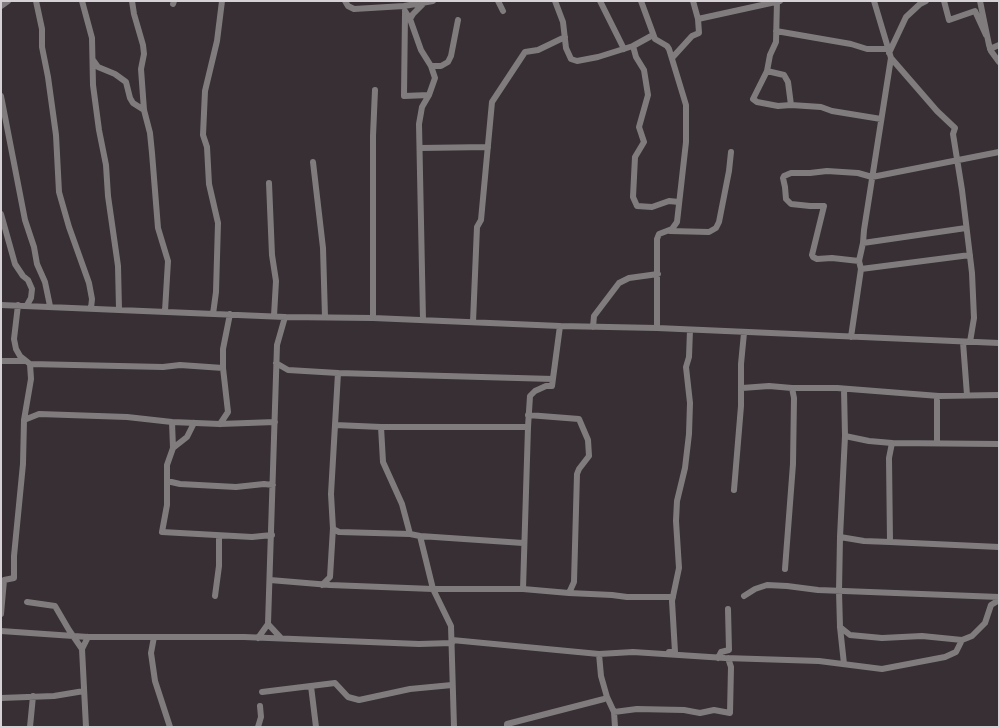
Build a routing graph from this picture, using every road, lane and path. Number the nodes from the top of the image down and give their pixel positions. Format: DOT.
graph roads {
  1 [pos="8,1"];
  2 [pos="36,1"];
  3 [pos="82,1"];
  4 [pos="132,1"];
  5 [pos="222,1"];
  6 [pos="345,1"];
  7 [pos="433,1"];
  8 [pos="498,1"];
  9 [pos="555,1"];
  10 [pos="600,1"];
  11 [pos="641,1"];
  12 [pos="693,1"];
  13 [pos="874,1"];
  14 [pos="926,1"];
  15 [pos="944,1"];
  16 [pos="980,1"];
  17 [pos="778,2"];
  18 [pos="424,3"];
  19 [pos="401,4"];
  20 [pos="1,6"];
  21 [pos="503,11"];
  22 [pos="408,16"];
  23 [pos="458,20"];
  24 [pos="698,20"];
  25 [pos="776,31"];
  26 [pos="653,34"];
  27 [pos="986,35"];
  28 [pos="565,37"];
  29 [pos="633,46"];
  30 [pos="999,46"];
  31 [pos="681,48"];
  32 [pos="624,49"];
  33 [pos="669,49"];
  34 [pos="990,49"];
  35 [pos="889,53"];
  36 [pos="672,58"];
  37 [pos="93,59"];
  38 [pos="999,62"];
  39 [pos="431,66"];
  40 [pos="767,71"];
  41 [pos="126,82"];
  42 [pos="142,90"];
  43 [pos="375,90"];
  44 [pos="429,95"];
  45 [pos="1,96"];
  46 [pos="791,105"];
  47 [pos="144,110"];
  48 [pos="881,119"];
  49 [pos="420,148"];
  50 [pos="488,148"];
  51 [pos="731,152"];
  52 [pos="999,152"];
  53 [pos="956,161"];
  54 [pos="313,162"];
  55 [pos="872,177"];
  56 [pos="269,183"];
  57 [pos="679,202"];
  58 [pos="1,214"];
  59 [pos="966,228"];
  60 [pos="663,231"];
  61 [pos="863,243"];
  62 [pos="970,256"];
  63 [pos="859,261"];
  64 [pos="860,269"];
  65 [pos="658,274"];
  66 [pos="1,305"];
  67 [pos="18,305"];
  68 [pos="27,305"];
  69 [pos="50,306"];
  70 [pos="91,308"];
  71 [pos="120,310"];
  72 [pos="164,312"];
  73 [pos="213,314"];
  74 [pos="230,314"];
  75 [pos="274,316"];
  76 [pos="285,317"];
  77 [pos="326,317"];
  78 [pos="373,318"];
  79 [pos="423,320"];
  80 [pos="473,322"];
  81 [pos="560,326"];
  82 [pos="593,327"];
  83 [pos="658,328"];
  84 [pos="690,330"];
  85 [pos="744,333"];
  86 [pos="851,337"];
  87 [pos="966,342"];
  88 [pos="999,343"];
  89 [pos="1,361"];
  90 [pos="28,363"];
  91 [pos="276,363"];
  92 [pos="223,368"];
  93 [pos="288,370"];
  94 [pos="338,373"];
  95 [pos="553,379"];
  96 [pos="276,380"];
  97 [pos="742,388"];
  98 [pos="792,388"];
  99 [pos="844,389"];
  100 [pos="967,395"];
  101 [pos="999,395"];
  102 [pos="939,396"];
  103 [pos="26,410"];
  104 [pos="528,414"];
  105 [pos="34,415"];
  106 [pos="24,420"];
  107 [pos="172,422"];
  108 [pos="275,422"];
  109 [pos="194,423"];
  110 [pos="220,424"];
  111 [pos="335,425"];
  112 [pos="381,427"];
  113 [pos="528,427"];
  114 [pos="845,436"];
  115 [pos="937,442"];
  116 [pos="892,443"];
  117 [pos="999,444"];
  118 [pos="173,448"];
  119 [pos="167,481"];
  120 [pos="273,485"];
  121 [pos="734,490"];
  122 [pos="333,528"];
  123 [pos="410,534"];
  124 [pos="272,535"];
  125 [pos="219,536"];
  126 [pos="420,536"];
  127 [pos="840,537"];
  128 [pos="890,542"];
  129 [pos="523,543"];
  130 [pos="999,546"];
  131 [pos="785,569"];
  132 [pos="330,577"];
  133 [pos="270,580"];
  134 [pos="322,585"];
  135 [pos="336,586"];
  136 [pos="573,586"];
  137 [pos="432,589"];
  138 [pos="522,589"];
  139 [pos="839,591"];
  140 [pos="569,594"];
  141 [pos="582,594"];
  142 [pos="215,596"];
  143 [pos="744,596"];
  144 [pos="673,597"];
  145 [pos="999,598"];
  146 [pos="27,602"];
  147 [pos="728,609"];
  148 [pos="1,614"];
  149 [pos="268,624"];
  150 [pos="840,628"];
  151 [pos="1,631"];
  152 [pos="73,636"];
  153 [pos="88,637"];
  154 [pos="154,637"];
  155 [pos="258,638"];
  156 [pos="282,638"];
  157 [pos="962,640"];
  158 [pos="452,642"];
  159 [pos="82,649"];
  160 [pos="634,652"];
  161 [pos="600,654"];
  162 [pos="718,658"];
  163 [pos="728,658"];
  164 [pos="844,664"];
  165 [pos="452,685"];
  166 [pos="311,686"];
  167 [pos="84,691"];
  168 [pos="262,692"];
  169 [pos="32,696"];
  170 [pos="607,697"];
  171 [pos="1,698"];
  172 [pos="260,706"];
  173 [pos="614,712"];
  174 [pos="170,726"];
  175 [pos="30,727"];
  176 [pos="86,727"];
  177 [pos="162,727"];
  178 [pos="258,727"];
  179 [pos="316,727"];
  180 [pos="454,727"];
  181 [pos="507,727"];
  182 [pos="615,727"];
  1 -- 20 [label="street"];
  2 -- 70 [label="street"];
  3 -- 37 [label="street"];
  4 -- 42 [label="street"];
  5 -- 73 [label="street"];
  6 -- 19 [label="street"];
  7 -- 18 [label="street"];
  8 -- 21 [label="street"];
  9 -- 28 [label="street"];
  10 -- 32 [label="street"];
  11 -- 26 [label="street"];
  12 -- 24 [label="street"];
  13 -- 35 [label="street"];
  14 -- 35 [label="street"];
  15 -- 27 [label="street"];
  16 -- 27 [label="street"];
  17 -- 24 [label="street"];
  17 -- 25 [label="street"];
  18 -- 19 [label="street"];
  18 -- 22 [label="street"];
  19 -- 22 [label="street"];
  22 -- 39 [label="street"];
  22 -- 44 [label="street"];
  23 -- 39 [label="street"];
  24 -- 31 [label="street"];
  25 -- 35 [label="street"];
  25 -- 40 [label="street"];
  26 -- 29 [label="street"];
  26 -- 33 [label="street"];
  27 -- 34 [label="street"];
  28 -- 32 [label="street"];
  28 -- 50 [label="street"];
  29 -- 32 [label="street"];
  29 -- 57 [label="street"];
  30 -- 34 [label="street"];
  31 -- 33 [label="street"];
  31 -- 36 [label="street"];
  33 -- 36 [label="street"];
  34 -- 38 [label="street"];
  35 -- 48 [label="street"];
  35 -- 53 [label="street"];
  36 -- 57 [label="street"];
  37 -- 41 [label="street"];
  37 -- 71 [label="street"];
  39 -- 44 [label="street"];
  40 -- 46 [label="street"];
  40 -- 46 [label="street"];
  41 -- 42 [label="street"];
  41 -- 47 [label="street"];
  42 -- 47 [label="street"];
  43 -- 78 [label="street"];
  44 -- 49 [label="street"];
  45 -- 69 [label="street"];
  46 -- 48 [label="street"];
  47 -- 72 [label="street"];
  48 -- 55 [label="street"];
  49 -- 50 [label="street"];
  49 -- 79 [label="street"];
  50 -- 80 [label="street"];
  51 -- 60 [label="street"];
  52 -- 53 [label="street"];
  53 -- 55 [label="street"];
  53 -- 59 [label="street"];
  54 -- 77 [label="street"];
  55 -- 61 [label="street"];
  55 -- 63 [label="street"];
  56 -- 75 [label="street"];
  57 -- 60 [label="street"];
  58 -- 68 [label="street"];
  59 -- 61 [label="street"];
  59 -- 62 [label="street"];
  60 -- 65 [label="street"];
  61 -- 63 [label="street"];
  62 -- 64 [label="street"];
  62 -- 87 [label="street"];
  63 -- 64 [label="street"];
  64 -- 86 [label="street"];
  65 -- 82 [label="street"];
  65 -- 83 [label="street"];
  66 -- 67 [label="street"];
  67 -- 68 [label="street"];
  67 -- 90 [label="street"];
  68 -- 69 [label="street"];
  69 -- 70 [label="street"];
  70 -- 71 [label="street"];
  71 -- 72 [label="street"];
  72 -- 73 [label="street"];
  73 -- 74 [label="street"];
  74 -- 75 [label="street"];
  74 -- 92 [label="street"];
  75 -- 76 [label="street"];
  76 -- 77 [label="street"];
  76 -- 91 [label="street"];
  77 -- 78 [label="street"];
  78 -- 79 [label="street"];
  79 -- 80 [label="street"];
  80 -- 81 [label="street"];
  81 -- 82 [label="street"];
  81 -- 95 [label="street"];
  82 -- 83 [label="street"];
  83 -- 84 [label="street"];
  84 -- 85 [label="street"];
  84 -- 144 [label="street"];
  85 -- 86 [label="street"];
  85 -- 97 [label="street"];
  86 -- 87 [label="street"];
  87 -- 88 [label="street"];
  87 -- 100 [label="street"];
  89 -- 90 [label="street"];
  90 -- 92 [label="street"];
  90 -- 103 [label="street"];
  91 -- 93 [label="street"];
  91 -- 96 [label="street"];
  92 -- 110 [label="street"];
  93 -- 94 [label="street"];
  93 -- 96 [label="street"];
  94 -- 95 [label="street"];
  94 -- 111 [label="street"];
  95 -- 104 [label="street"];
  96 -- 108 [label="street"];
  97 -- 98 [label="street"];
  97 -- 121 [label="street"];
  98 -- 99 [label="street"];
  98 -- 131 [label="street"];
  99 -- 102 [label="street"];
  99 -- 114 [label="street"];
  100 -- 101 [label="street"];
  100 -- 102 [label="street"];
  102 -- 115 [label="street"];
  103 -- 105 [label="street"];
  103 -- 106 [label="street"];
  104 -- 113 [label="street"];
  104 -- 136 [label="street"];
  105 -- 106 [label="street"];
  105 -- 107 [label="street"];
  106 -- 148 [label="street"];
  107 -- 109 [label="street"];
  107 -- 118 [label="street"];
  108 -- 110 [label="street"];
  108 -- 120 [label="street"];
  109 -- 110 [label="street"];
  109 -- 118 [label="street"];
  111 -- 112 [label="street"];
  111 -- 122 [label="street"];
  112 -- 113 [label="street"];
  112 -- 123 [label="street"];
  113 -- 129 [label="street"];
  114 -- 116 [label="street"];
  114 -- 127 [label="street"];
  115 -- 116 [label="street"];
  115 -- 117 [label="street"];
  116 -- 128 [label="street"];
  118 -- 119 [label="street"];
  119 -- 120 [label="street"];
  119 -- 125 [label="street"];
  120 -- 124 [label="street"];
  122 -- 123 [label="street"];
  122 -- 132 [label="street"];
  123 -- 126 [label="street"];
  124 -- 125 [label="street"];
  124 -- 133 [label="street"];
  125 -- 142 [label="street"];
  126 -- 129 [label="street"];
  126 -- 137 [label="street"];
  127 -- 128 [label="street"];
  127 -- 139 [label="street"];
  128 -- 130 [label="street"];
  129 -- 138 [label="street"];
  132 -- 134 [label="street"];
  132 -- 135 [label="street"];
  133 -- 134 [label="street"];
  133 -- 149 [label="street"];
  134 -- 135 [label="street"];
  135 -- 137 [label="street"];
  136 -- 140 [label="street"];
  136 -- 141 [label="street"];
  137 -- 138 [label="street"];
  137 -- 158 [label="street"];
  138 -- 140 [label="street"];
  139 -- 143 [label="street"];
  139 -- 145 [label="street"];
  139 -- 150 [label="street"];
  140 -- 141 [label="street"];
  141 -- 144 [label="street"];
  144 -- 160 [label="street"];
  145 -- 157 [label="street"];
  146 -- 152 [label="street"];
  147 -- 162 [label="street"];
  149 -- 155 [label="street"];
  149 -- 156 [label="street"];
  150 -- 157 [label="street"];
  150 -- 164 [label="street"];
  151 -- 152 [label="street"];
  152 -- 153 [label="street"];
  152 -- 159 [label="street"];
  153 -- 154 [label="street"];
  153 -- 159 [label="street"];
  154 -- 155 [label="street"];
  154 -- 174 [label="street"];
  155 -- 156 [label="street"];
  156 -- 158 [label="street"];
  157 -- 164 [label="street"];
  158 -- 161 [label="street"];
  158 -- 165 [label="street"];
  159 -- 167 [label="street"];
  160 -- 161 [label="street"];
  160 -- 162 [label="street"];
  161 -- 170 [label="street"];
  162 -- 163 [label="street"];
  163 -- 164 [label="street"];
  163 -- 173 [label="street"];
  165 -- 166 [label="street"];
  165 -- 180 [label="street"];
  166 -- 168 [label="street"];
  166 -- 179 [label="street"];
  167 -- 169 [label="street"];
  167 -- 176 [label="street"];
  169 -- 171 [label="street"];
  169 -- 175 [label="street"];
  170 -- 173 [label="street"];
  170 -- 181 [label="street"];
  172 -- 178 [label="street"];
  173 -- 182 [label="street"];
  174 -- 177 [label="street"];
}
